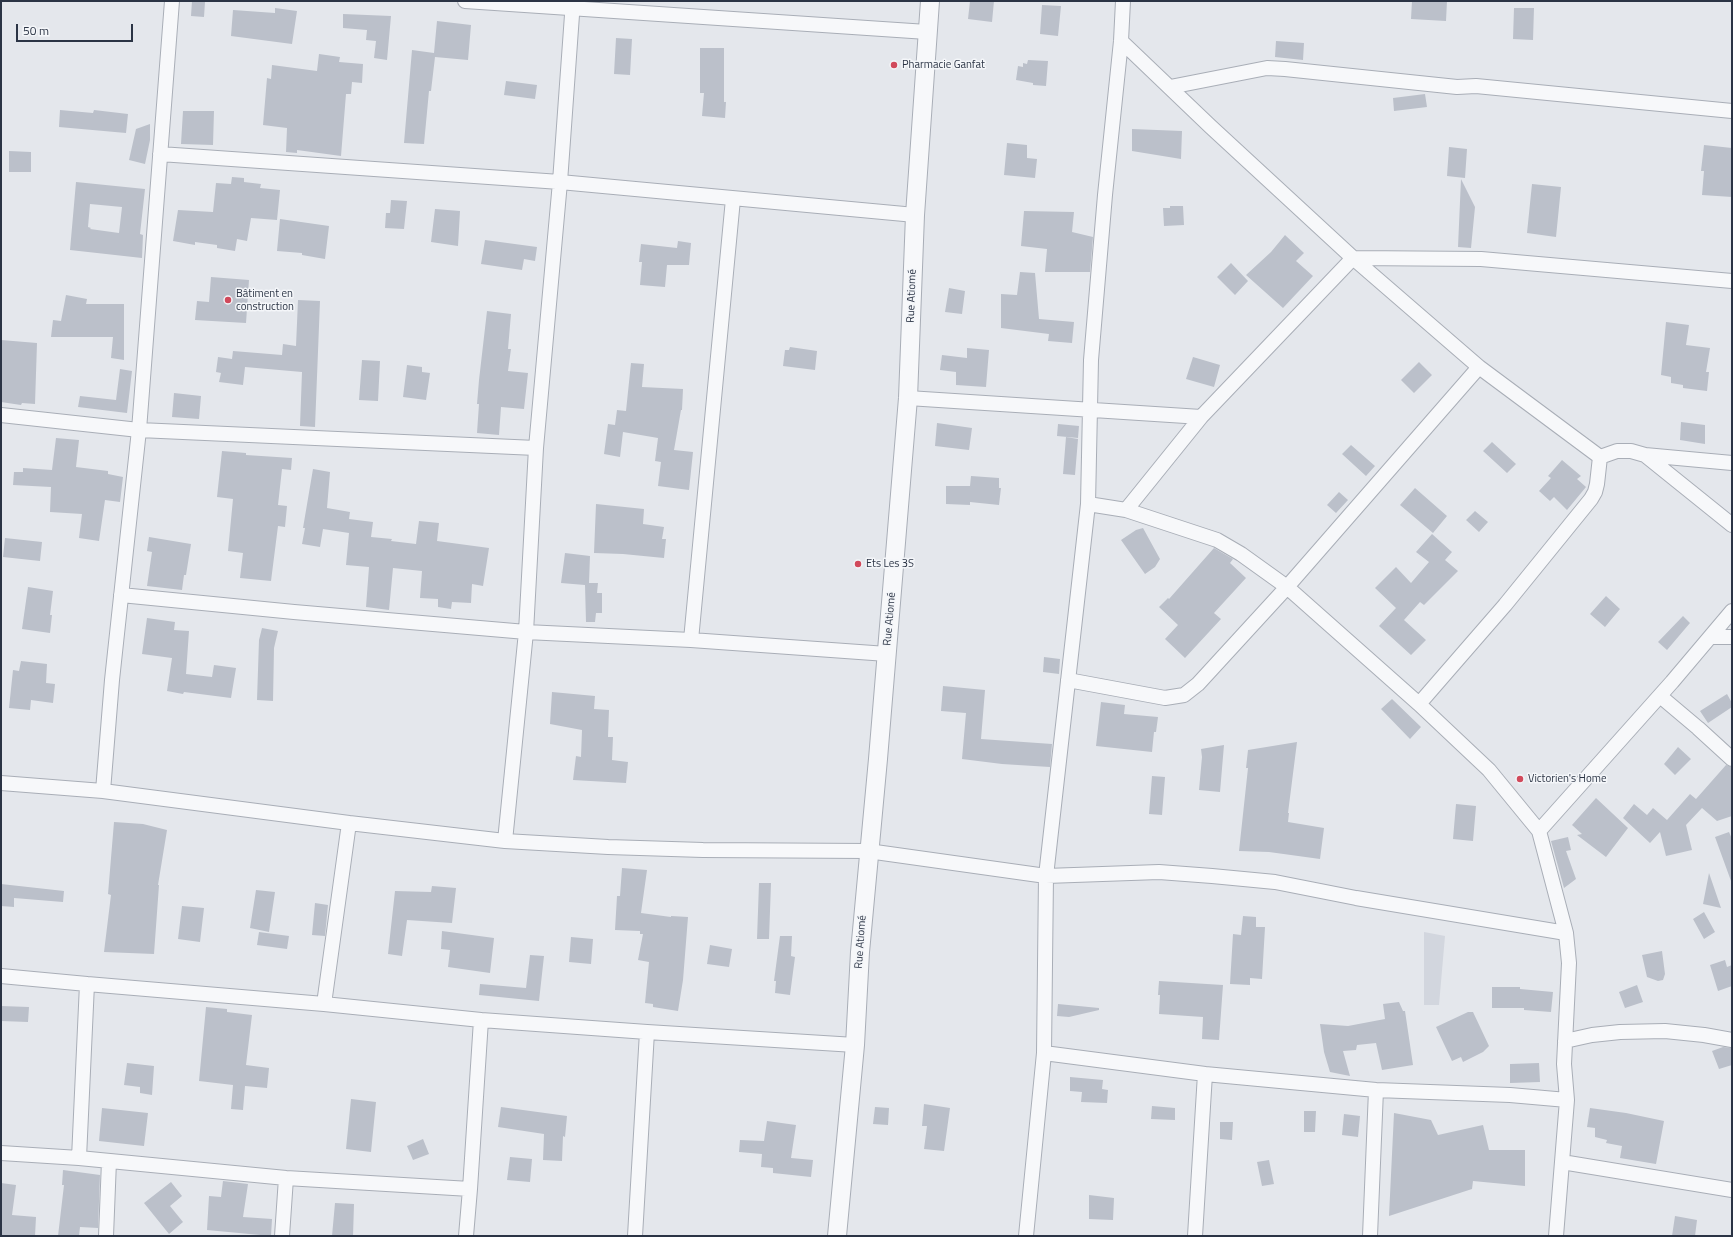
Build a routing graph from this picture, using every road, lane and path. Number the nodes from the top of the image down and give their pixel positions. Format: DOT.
graph roads {
  1 [pos="172,1"];
  2 [pos="465,1"];
  3 [pos="930,1"];
  4 [pos="1123,1"];
  5 [pos="573,5"];
  6 [pos="927,32"];
  7 [pos="1121,41"];
  8 [pos="1170,87"];
  9 [pos="1732,111"];
  10 [pos="160,154"];
  11 [pos="560,182"];
  12 [pos="733,199"];
  13 [pos="915,215"];
  14 [pos="1353,258"];
  15 [pos="1732,282"];
  16 [pos="1479,367"];
  17 [pos="908,398"];
  18 [pos="1090,411"];
  19 [pos="1,415"];
  20 [pos="1201,417"];
  21 [pos="139,430"];
  22 [pos="536,448"];
  23 [pos="1645,455"];
  24 [pos="1600,457"];
  25 [pos="1732,463"];
  26 [pos="1088,504"];
  27 [pos="1126,510"];
  28 [pos="1732,524"];
  29 [pos="1288,587"];
  30 [pos="121,595"];
  31 [pos="1732,611"];
  32 [pos="526,632"];
  33 [pos="1710,637"];
  34 [pos="1732,637"];
  35 [pos="691,640"];
  36 [pos="887,654"];
  37 [pos="1068,680"];
  38 [pos="1660,696"];
  39 [pos="1419,704"];
  40 [pos="1732,759"];
  41 [pos="1,783"];
  42 [pos="103,791"];
  43 [pos="349,823"];
  44 [pos="1539,831"];
  45 [pos="506,841"];
  46 [pos="868,851"];
  47 [pos="1046,876"];
  48 [pos="1566,933"];
  49 [pos="1,976"];
  50 [pos="87,984"];
  51 [pos="324,1004"];
  52 [pos="481,1020"];
  53 [pos="647,1032"];
  54 [pos="1732,1040"];
  55 [pos="1565,1041"];
  56 [pos="855,1045"];
  57 [pos="1044,1053"];
  58 [pos="1205,1074"];
  59 [pos="1376,1090"];
  60 [pos="1567,1100"];
  61 [pos="1,1153"];
  62 [pos="79,1158"];
  63 [pos="109,1161"];
  64 [pos="1562,1162"];
  65 [pos="286,1178"];
  66 [pos="470,1189"];
  67 [pos="1732,1190"];
  68 [pos="106,1236"];
  69 [pos="282,1236"];
  70 [pos="466,1236"];
  71 [pos="635,1236"];
  72 [pos="837,1236"];
  73 [pos="1026,1236"];
  74 [pos="1195,1236"];
  75 [pos="1370,1236"];
  76 [pos="1556,1236"];
  1 -- 10 [label="street"];
  2 -- 5 [label="street"];
  3 -- 6 [label="street, Rue Atiomé"];
  4 -- 7 [label="street"];
  5 -- 6 [label="street"];
  5 -- 11 [label="street"];
  6 -- 13 [label="street, Rue Atiomé"];
  7 -- 8 [label="street"];
  7 -- 18 [label="street"];
  8 -- 9 [label="street"];
  8 -- 14 [label="street"];
  10 -- 11 [label="street"];
  10 -- 21 [label="street"];
  11 -- 12 [label="street"];
  11 -- 22 [label="street"];
  12 -- 13 [label="street"];
  12 -- 35 [label="street"];
  13 -- 17 [label="street, Rue Atiomé"];
  14 -- 15 [label="street"];
  14 -- 16 [label="street"];
  14 -- 20 [label="street"];
  16 -- 24 [label="street"];
  16 -- 29 [label="street"];
  17 -- 18 [label="street"];
  17 -- 36 [label="street, Rue Atiomé"];
  18 -- 20 [label="street"];
  18 -- 26 [label="street"];
  19 -- 21 [label="street"];
  20 -- 27 [label="street"];
  21 -- 22 [label="street"];
  21 -- 30 [label="street"];
  22 -- 32 [label="street"];
  23 -- 24 [label="street"];
  23 -- 25 [label="street"];
  23 -- 28 [label="street"];
  24 -- 39 [label="street"];
  26 -- 27 [label="street"];
  26 -- 37 [label="street"];
  27 -- 29 [label="street"];
  29 -- 37 [label="street"];
  29 -- 39 [label="street"];
  30 -- 32 [label="street"];
  30 -- 42 [label="street"];
  31 -- 33 [label="street"];
  32 -- 35 [label="street"];
  32 -- 45 [label="street"];
  33 -- 34 [label="street"];
  33 -- 38 [label="street"];
  35 -- 36 [label="street"];
  36 -- 46 [label="street, Rue Atiomé"];
  37 -- 47 [label="street"];
  38 -- 40 [label="street"];
  38 -- 44 [label="street"];
  39 -- 44 [label="street"];
  41 -- 42 [label="street"];
  42 -- 43 [label="street"];
  43 -- 45 [label="street"];
  43 -- 51 [label="street"];
  44 -- 48 [label="street"];
  45 -- 46 [label="street"];
  46 -- 47 [label="street"];
  46 -- 56 [label="street, Rue Atiomé"];
  47 -- 48 [label="street"];
  47 -- 57 [label="street"];
  48 -- 55 [label="street"];
  49 -- 50 [label="street"];
  50 -- 51 [label="street"];
  50 -- 62 [label="street"];
  51 -- 52 [label="street"];
  52 -- 53 [label="street"];
  52 -- 66 [label="street"];
  53 -- 56 [label="street"];
  53 -- 71 [label="street"];
  54 -- 55 [label="street"];
  55 -- 60 [label="street"];
  56 -- 72 [label="street, Rue Atiomé"];
  57 -- 58 [label="street"];
  57 -- 73 [label="street"];
  58 -- 59 [label="street"];
  58 -- 74 [label="street"];
  59 -- 60 [label="street"];
  59 -- 75 [label="street"];
  60 -- 64 [label="street"];
  61 -- 62 [label="street"];
  62 -- 63 [label="street"];
  63 -- 65 [label="street"];
  63 -- 68 [label="street"];
  64 -- 67 [label="street"];
  64 -- 76 [label="street"];
  65 -- 66 [label="street"];
  65 -- 69 [label="street"];
  66 -- 70 [label="street"];
}
